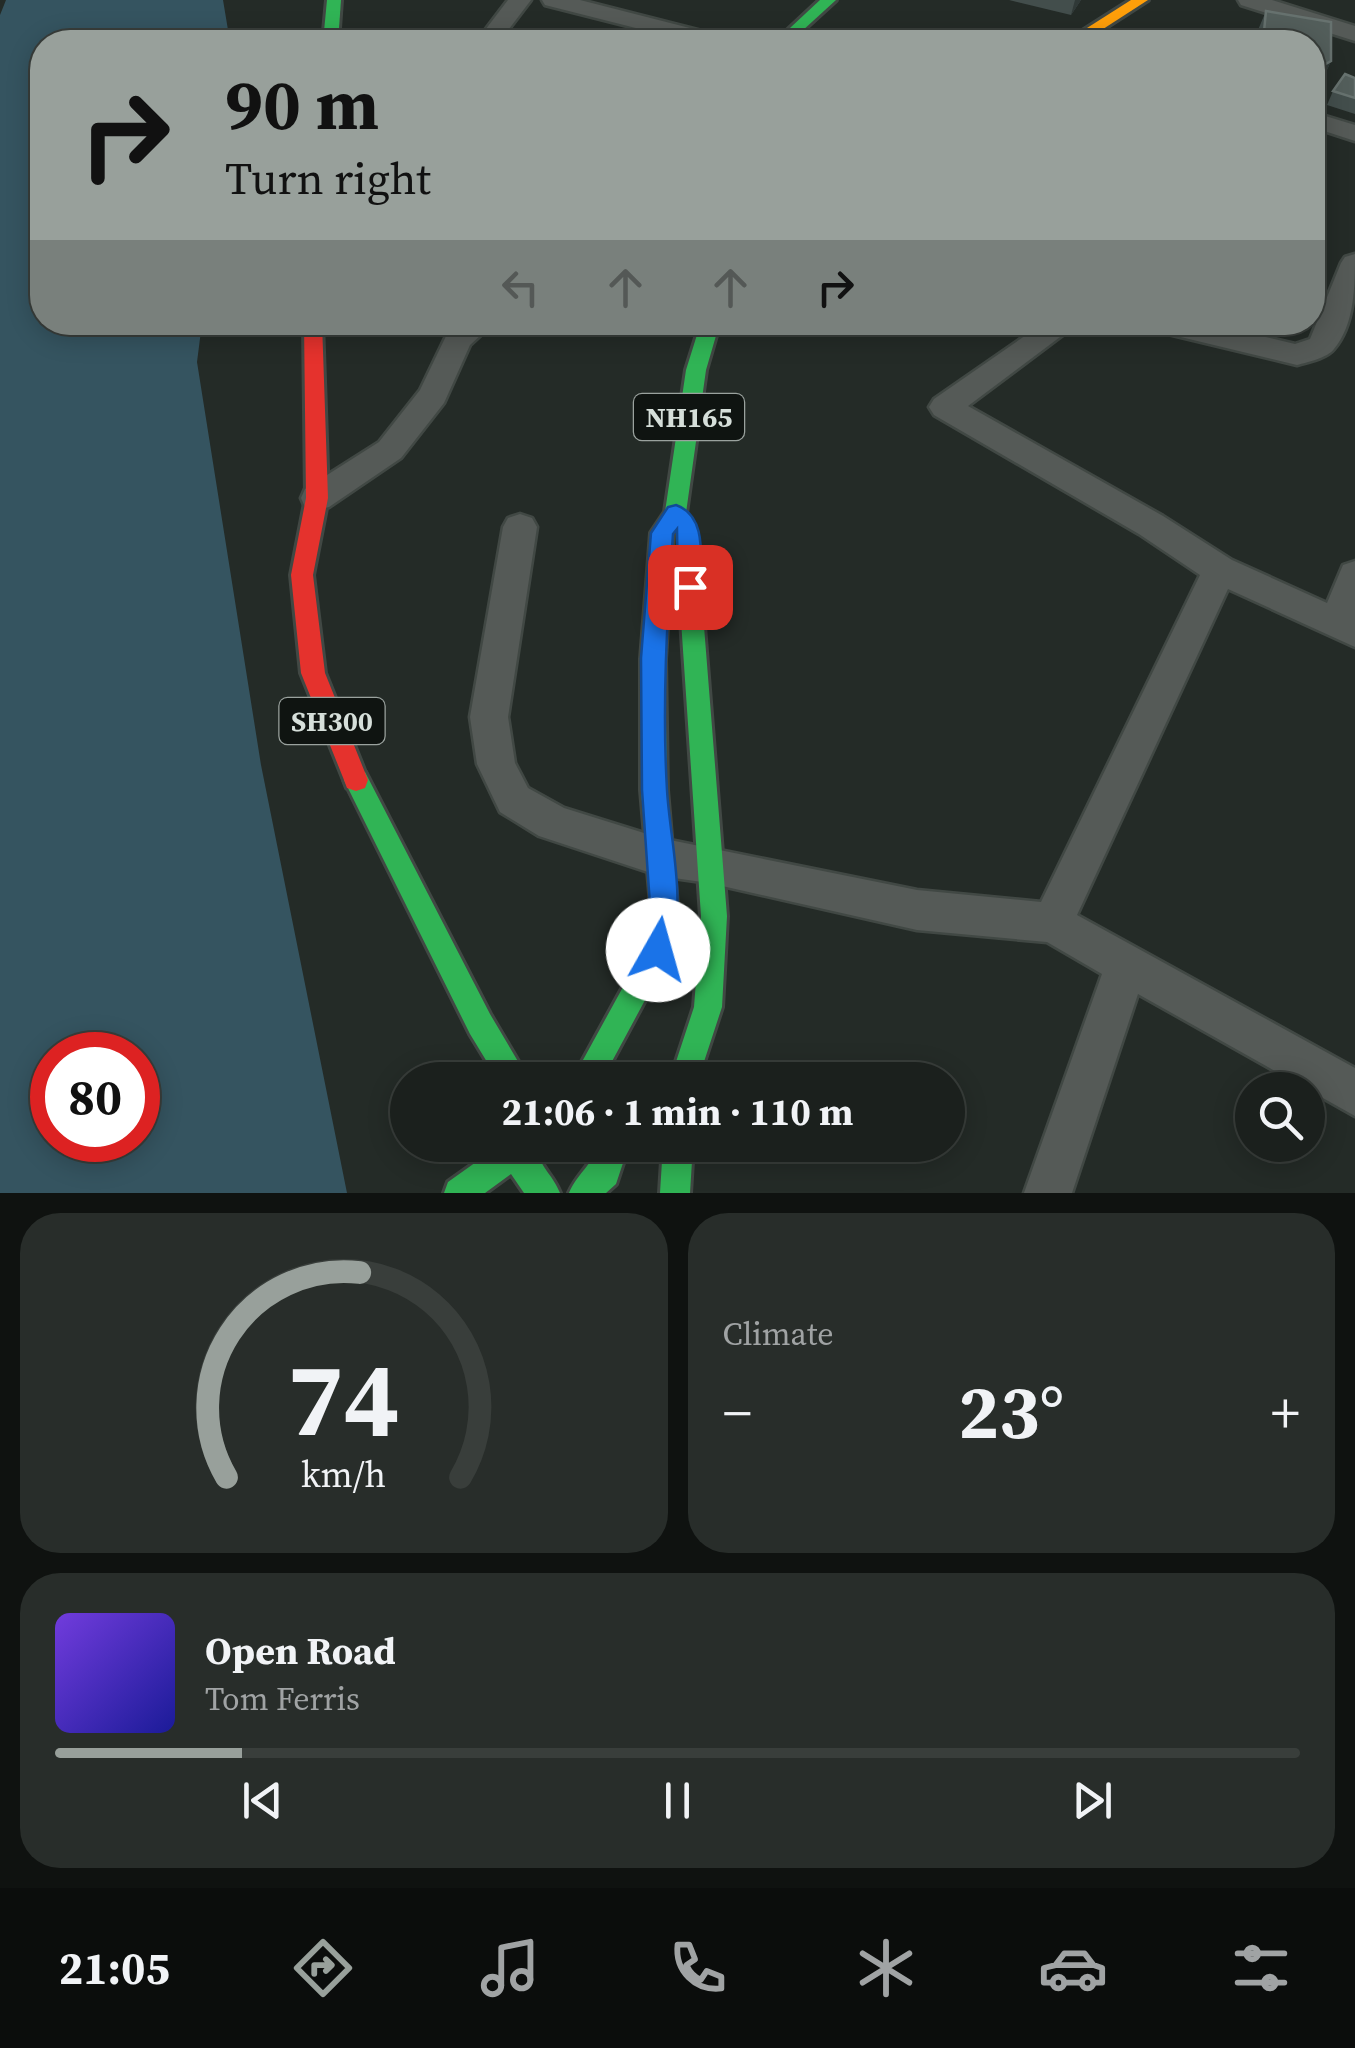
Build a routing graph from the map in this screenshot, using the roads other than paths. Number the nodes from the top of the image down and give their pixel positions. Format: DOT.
graph roads {
  1 [pos="334,0"];
  2 [pos="520,0"];
  3 [pos="554,0"];
  4 [pos="829,0"];
  5 [pos="1142,0"];
  6 [pos="1166,0"];
  7 [pos="1250,0"];
  8 [pos="332,30"];
  9 [pos="496,30"];
  10 [pos="670,30"];
  11 [pos="795,30"];
  12 [pos="1095,30"];
  13 [pos="1120,30"];
  14 [pos="1355,34"];
  15 [pos="1325,123"];
  16 [pos="1355,133"];
  17 [pos="1355,263"];
  18 [pos="1346,310"];
  19 [pos="314,335"];
  20 [pos="465,335"];
  21 [pos="707,335"];
  22 [pos="1047,335"];
  23 [pos="1216,335"];
  24 [pos="317,498"];
  25 [pos="676,513"];
  26 [pos="520,528"];
  27 [pos="1220,570"];
  28 [pos="1355,575"];
  29 [pos="1346,628"];
  30 [pos="660,857"];
  31 [pos="709,864"];
  32 [pos="1052,923"];
  33 [pos="1126,965"];
  34 [pos="503,1062"];
  35 [pos="596,1062"];
  36 [pos="690,1062"];
  37 [pos="1355,1093"];
  38 [pos="500,1162"];
  39 [pos="524,1162"];
  40 [pos="677,1162"];
  41 [pos="459,1193"];
  42 [pos="546,1193"];
  43 [pos="676,1193"];
  44 [pos="1048,1193"];
  1 -- 8 [label="main road"];
  2 -- 9 [label="street"];
  3 -- 10 [label="street"];
  4 -- 11 [label="main road"];
  5 -- 12 [label="main road"];
  6 -- 13 [label="main road"];
  7 -- 14 [label="street"];
  15 -- 16 [label="street"];
  17 -- 18 [label="street"];
  18 -- 23 [label="street"];
  19 -- 24 [label="main road, SH300"];
  20 -- 24 [label="street"];
  21 -- 25 [label="main road, NH165"];
  22 -- 27 [label="street"];
  24 -- 34 [label="main road, SH300"];
  25 -- 30 [label="main road, NH165"];
  25 -- 31 [label="main road, NH165"];
  26 -- 30 [label="street"];
  27 -- 29 [label="street"];
  27 -- 32 [label="street"];
  28 -- 29 [label="street"];
  30 -- 31 [label="street"];
  30 -- 35 [label="main road, NH165"];
  31 -- 32 [label="street"];
  31 -- 36 [label="main road, NH165"];
  32 -- 33 [label="street"];
  33 -- 37 [label="street"];
  33 -- 44 [label="street"];
  38 -- 41 [label="main road"];
  39 -- 42 [label="main road"];
  40 -- 43 [label="main road"];
}
